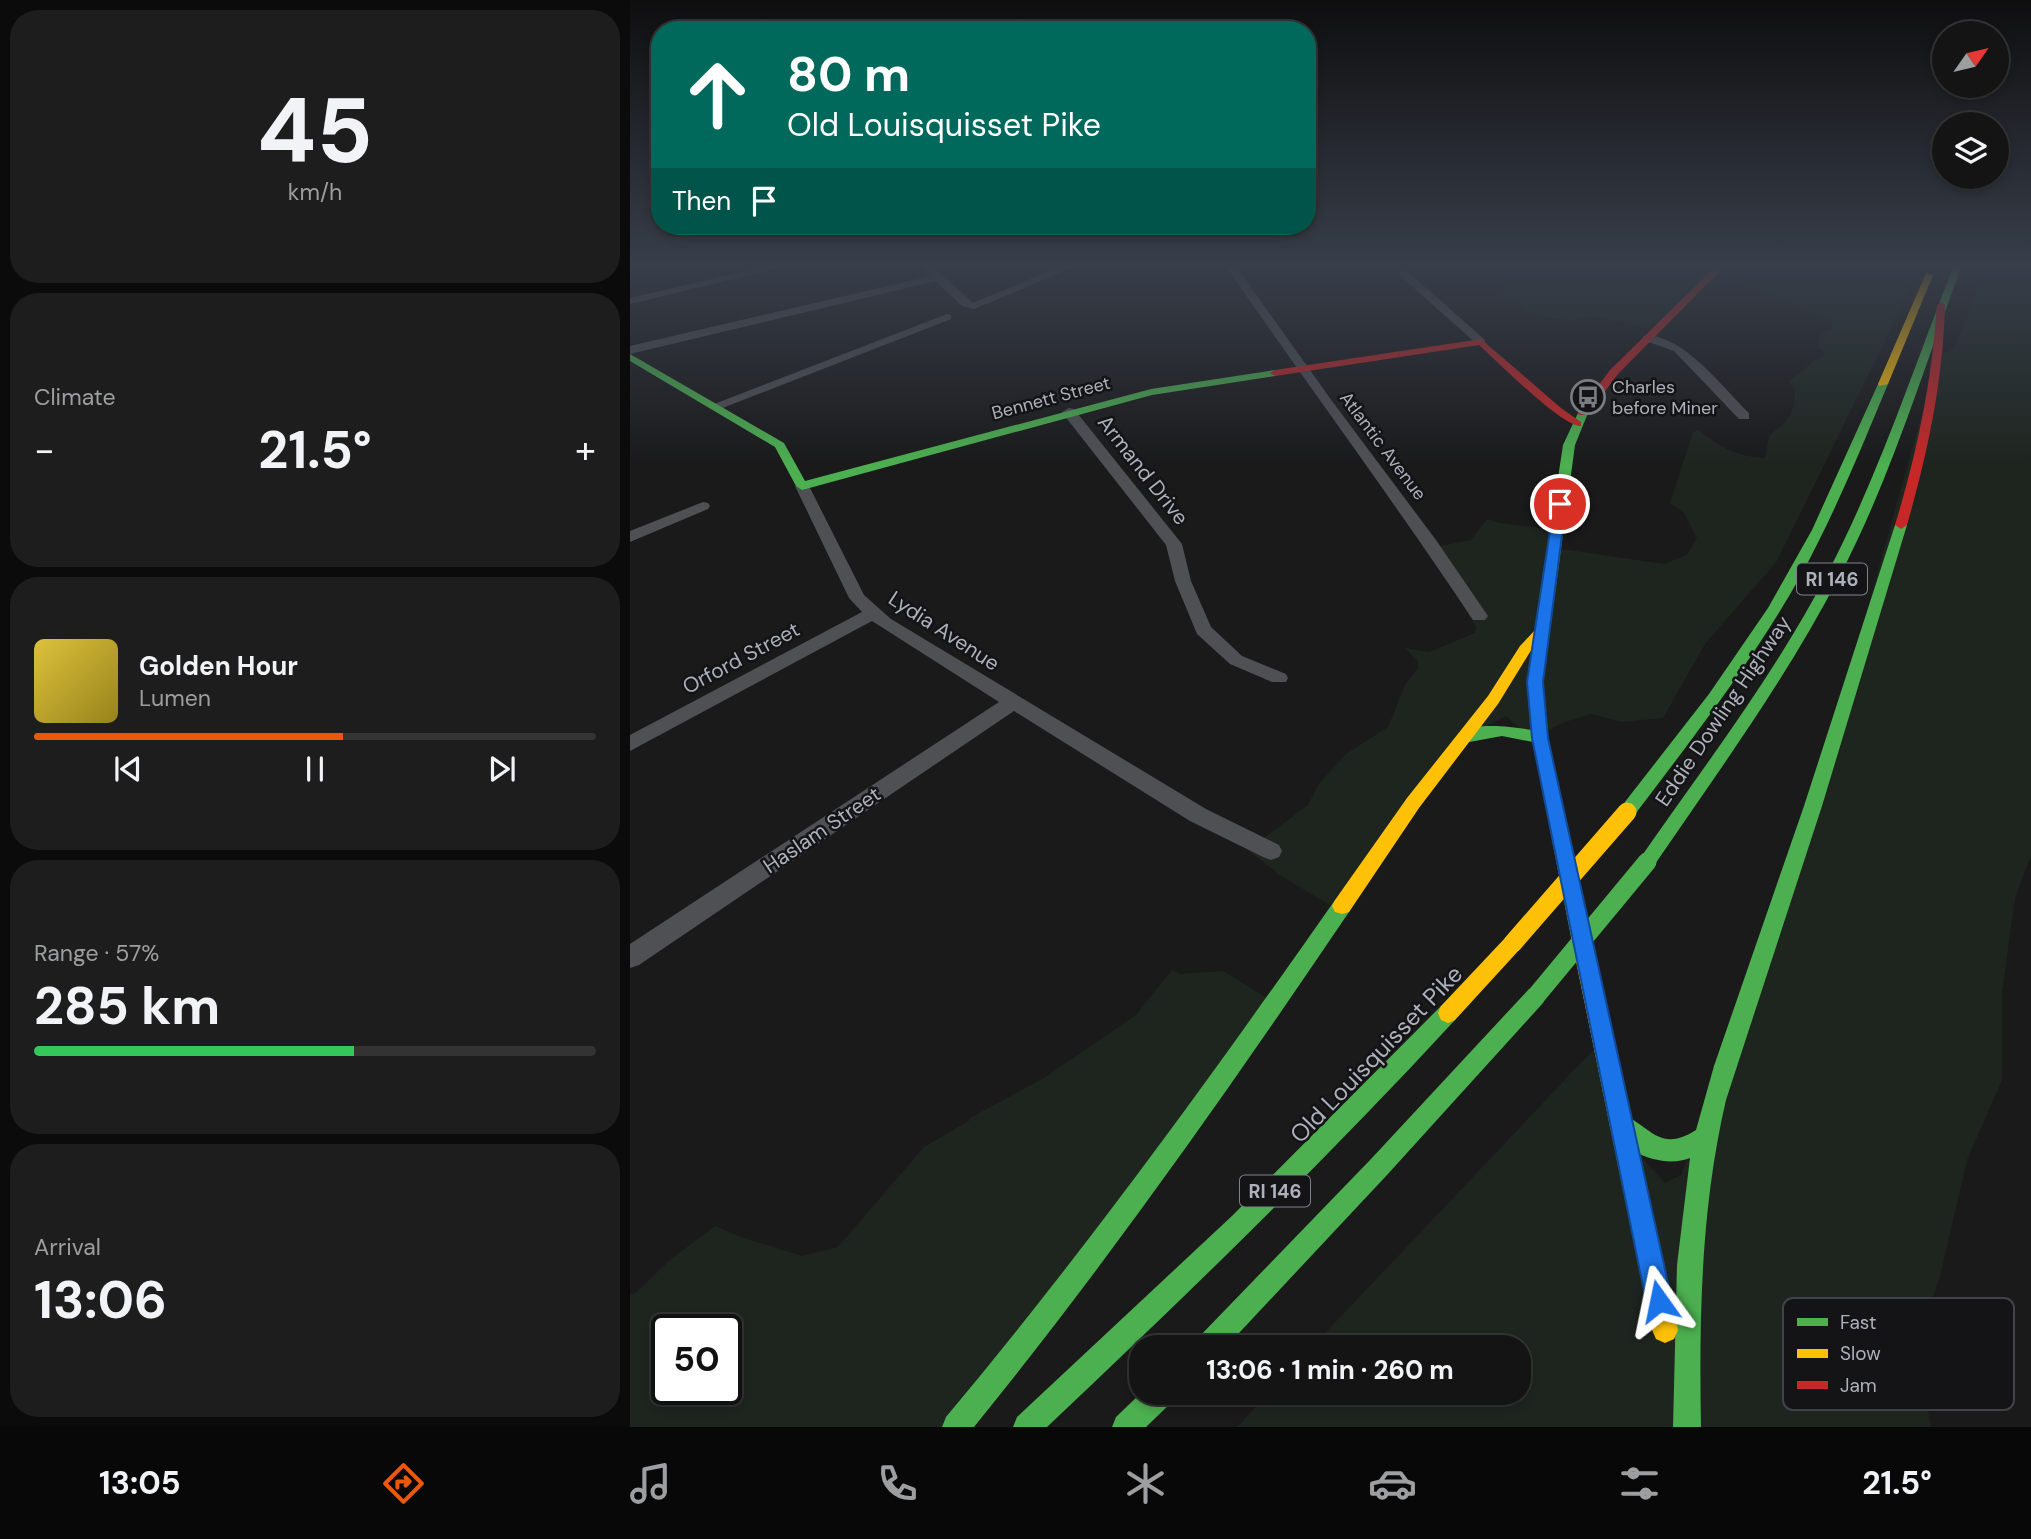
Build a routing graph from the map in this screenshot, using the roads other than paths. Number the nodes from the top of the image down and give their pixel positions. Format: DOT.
graph roads {
  1 [pos="708,332"];
  2 [pos="909,332"];
  3 [pos="1278,332"];
  4 [pos="1469,332"];
  5 [pos="1654,332"];
  6 [pos="1906,332"];
  7 [pos="1931,332"];
  8 [pos="1940,332"];
  9 [pos="1647,338"];
  10 [pos="1481,342"];
  11 [pos="630,350"];
  12 [pos="630,357"];
  13 [pos="1304,368"];
  14 [pos="715,406"];
  15 [pos="1069,412"];
  16 [pos="1744,416"];
  17 [pos="1577,424"];
  18 [pos="802,486"];
  19 [pos="703,506"];
  20 [pos="630,537"];
  21 [pos="873,613"];
  22 [pos="1479,616"];
  23 [pos="1541,632"];
  24 [pos="1279,678"];
  25 [pos="1013,702"];
  26 [pos="1464,737"];
  27 [pos="1540,738"];
  28 [pos="630,744"];
  29 [pos="1271,851"];
  30 [pos="1513,943"];
  31 [pos="630,957"];
  32 [pos="1620,1124"];
  33 [pos="1707,1136"];
  34 [pos="1218,1335"];
  35 [pos="1149,1405"];
  36 [pos="956,1427"];
  37 [pos="1027,1427"];
  38 [pos="1126,1427"];
  39 [pos="1687,1427"];
  1 -- 11 [label="street"];
  2 -- 14 [label="street"];
  3 -- 13 [label="street, Atlantic Avenue"];
  4 -- 10 [label="street"];
  5 -- 9 [label="main road"];
  6 -- 30 [label="main road, Eddie Dowling Highway / RI 146, bridge"];
  7 -- 34 [label="main road, Eddie Dowling Highway / RI 146, bridge"];
  8 -- 33 [label="main road"];
  9 -- 16 [label="street"];
  9 -- 17 [label="main road"];
  10 -- 13 [label="main road, Bennett Street"];
  10 -- 17 [label="main road"];
  12 -- 14 [label="main road, Lydia Avenue"];
  13 -- 15 [label="main road, Bennett Street"];
  13 -- 22 [label="street, Atlantic Avenue"];
  14 -- 18 [label="main road, Lydia Avenue"];
  15 -- 18 [label="main road, Bennett Street"];
  15 -- 24 [label="street, Armand Drive"];
  17 -- 23 [label="main road"];
  18 -- 21 [label="street, Lydia Avenue"];
  19 -- 20 [label="street"];
  21 -- 25 [label="street, Lydia Avenue"];
  21 -- 28 [label="street, Orford Street"];
  23 -- 26 [label="main road"];
  23 -- 27 [label="main road"];
  25 -- 29 [label="street, Lydia Avenue"];
  25 -- 31 [label="street, Haslam Street"];
  26 -- 27 [label="main road"];
  26 -- 36 [label="main road"];
  27 -- 32 [label="main road"];
  30 -- 37 [label="main road, Old Louisquisset Pike / RI 146"];
  32 -- 33 [label="main road"];
  32 -- 39 [label="main road"];
  33 -- 39 [label="main road"];
  35 -- 38 [label="main road"];
}
